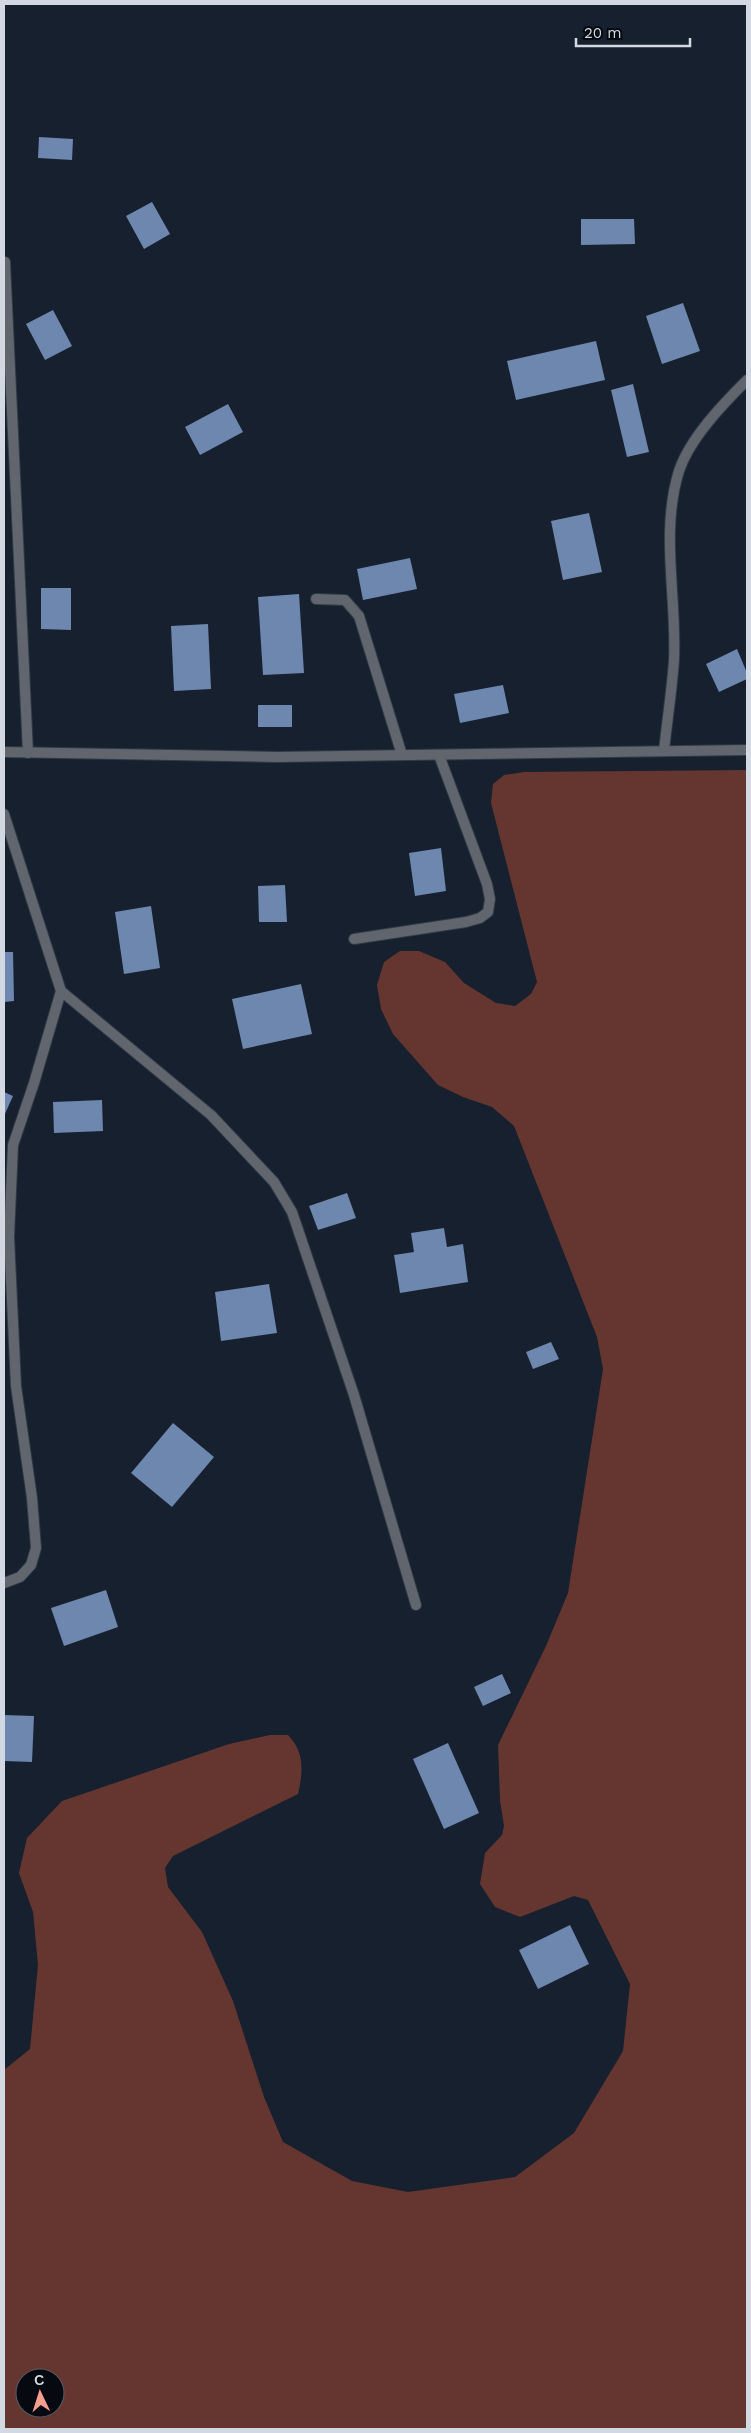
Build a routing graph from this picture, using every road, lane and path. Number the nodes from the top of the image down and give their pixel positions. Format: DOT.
graph roads {
  1 [pos="5,262"];
  2 [pos="747,380"];
  3 [pos="316,599"];
  4 [pos="747,750"];
  5 [pos="664,751"];
  6 [pos="4,752"];
  7 [pos="28,753"];
  8 [pos="402,755"];
  9 [pos="439,755"];
  10 [pos="4,814"];
  11 [pos="354,939"];
  12 [pos="60,991"];
  13 [pos="4,1583"];
  14 [pos="416,1605"];
  1 -- 7 [label="street"];
  2 -- 5 [label="street"];
  3 -- 8 [label="street"];
  4 -- 5 [label="street"];
  5 -- 9 [label="street"];
  6 -- 7 [label="street"];
  7 -- 8 [label="street"];
  8 -- 9 [label="street"];
  9 -- 11 [label="street"];
  10 -- 12 [label="street"];
  12 -- 13 [label="street"];
  12 -- 14 [label="street"];
}
